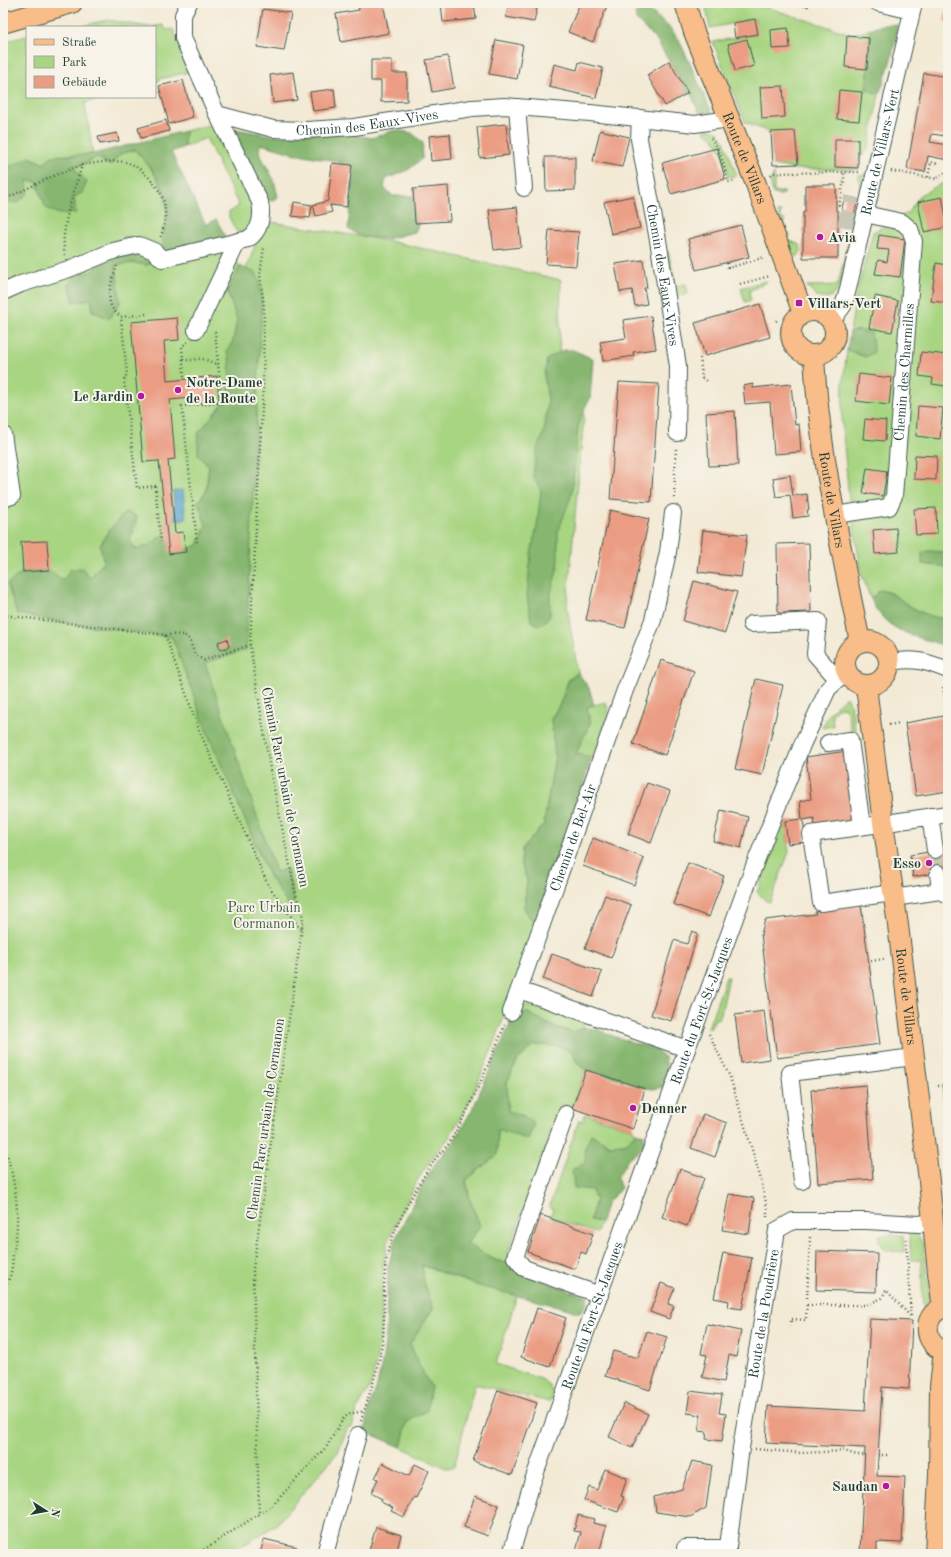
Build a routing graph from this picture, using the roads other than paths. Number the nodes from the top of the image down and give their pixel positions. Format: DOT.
graph roads {
  1 [pos="72,3"];
  2 [pos="189,3"];
  3 [pos="878,3"];
  4 [pos="682,4"];
  5 [pos="913,7"];
  6 [pos="3,23"];
  7 [pos="517,107"];
  8 [pos="217,114"];
  9 [pos="640,118"];
  10 [pos="729,119"];
  11 [pos="524,188"];
  12 [pos="865,214"];
  13 [pos="238,241"];
  14 [pos="3,292"];
  15 [pos="803,313"];
  16 [pos="832,321"];
  17 [pos="197,326"];
  18 [pos="814,356"];
  19 [pos="677,433"];
  20 [pos="3,434"];
  21 [pos="3,499"];
  22 [pos="673,513"];
  23 [pos="835,515"];
  24 [pos="751,624"];
  25 [pos="860,642"];
  26 [pos="890,662"];
  27 [pos="948,670"];
  28 [pos="842,676"];
  29 [pos="866,686"];
  30 [pos="828,743"];
  31 [pos="948,814"];
  32 [pos="930,816"];
  33 [pos="883,823"];
  34 [pos="862,826"];
  35 [pos="935,850"];
  36 [pos="938,873"];
  37 [pos="944,893"];
  38 [pos="894,896"];
  39 [pos="519,990"];
  40 [pos="511,1012"];
  41 [pos="687,1049"];
  42 [pos="913,1057"];
  43 [pos="566,1114"];
  44 [pos="802,1182"];
  45 [pos="933,1222"];
  46 [pos="600,1295"];
  47 [pos="945,1307"];
  48 [pos="946,1351"];
  49 [pos="358,1435"];
  50 [pos="685,1548"];
  51 [pos="728,1551"];
  52 [pos="326,1554"];
  53 [pos="511,1554"];
  54 [pos="935,1554"];
  1 -- 6 [label="main road"];
  2 -- 8 [label="street"];
  3 -- 5 [label="street"];
  4 -- 10 [label="main road, Route de Villars"];
  5 -- 12 [label="street, Route de Villars-Vert"];
  7 -- 8 [label="street, Chemin des Eaux-Vives"];
  7 -- 9 [label="street, Chemin des Eaux-Vives"];
  7 -- 11 [label="street"];
  8 -- 13 [label="street"];
  9 -- 10 [label="street, Chemin des Eaux-Vives"];
  9 -- 19 [label="street, Chemin des Eaux-Vives"];
  10 -- 15 [label="main road, Route de Villars"];
  12 -- 16 [label="street, Route de Villars-Vert"];
  12 -- 23 [label="street, Chemin des Charmilles"];
  13 -- 14 [label="street"];
  13 -- 17 [label="street"];
  15 -- 16 [label="main road"];
  15 -- 18 [label="main road"];
  16 -- 18 [label="main road"];
  18 -- 23 [label="main road, Route de Villars"];
  20 -- 21 [label="street"];
  22 -- 39 [label="street, Chemin de Bel-Air"];
  23 -- 25 [label="main road, Route de Villars"];
  24 -- 28 [label="street"];
  25 -- 26 [label="main road"];
  25 -- 28 [label="main road"];
  26 -- 27 [label="street"];
  26 -- 29 [label="main road"];
  28 -- 29 [label="main road"];
  28 -- 41 [label="street, Route du Fort-St-Jacques"];
  29 -- 33 [label="main road, Route de Villars"];
  30 -- 34 [label="street"];
  31 -- 32 [label="street"];
  32 -- 33 [label="street"];
  32 -- 35 [label="street"];
  33 -- 34 [label="street"];
  33 -- 38 [label="main road, Route de Villars"];
  34 -- 38 [label="street"];
  36 -- 37 [label="street"];
  37 -- 38 [label="street"];
  38 -- 42 [label="main road, Route de Villars"];
  39 -- 40 [label="street, Chemin de Bel-Air"];
  39 -- 41 [label="street"];
  41 -- 46 [label="street, Route du Fort-St-Jacques"];
  42 -- 44 [label="street"];
  42 -- 45 [label="main road, Route de Villars"];
  43 -- 46 [label="street"];
  45 -- 47 [label="main road, Route de Villars"];
  45 -- 51 [label="street, Route de la Poudrière"];
  46 -- 53 [label="street, Route du Fort-St-Jacques"];
  47 -- 48 [label="main road"];
  48 -- 54 [label="main road"];
  49 -- 52 [label="street"];
  50 -- 51 [label="street"];
}
